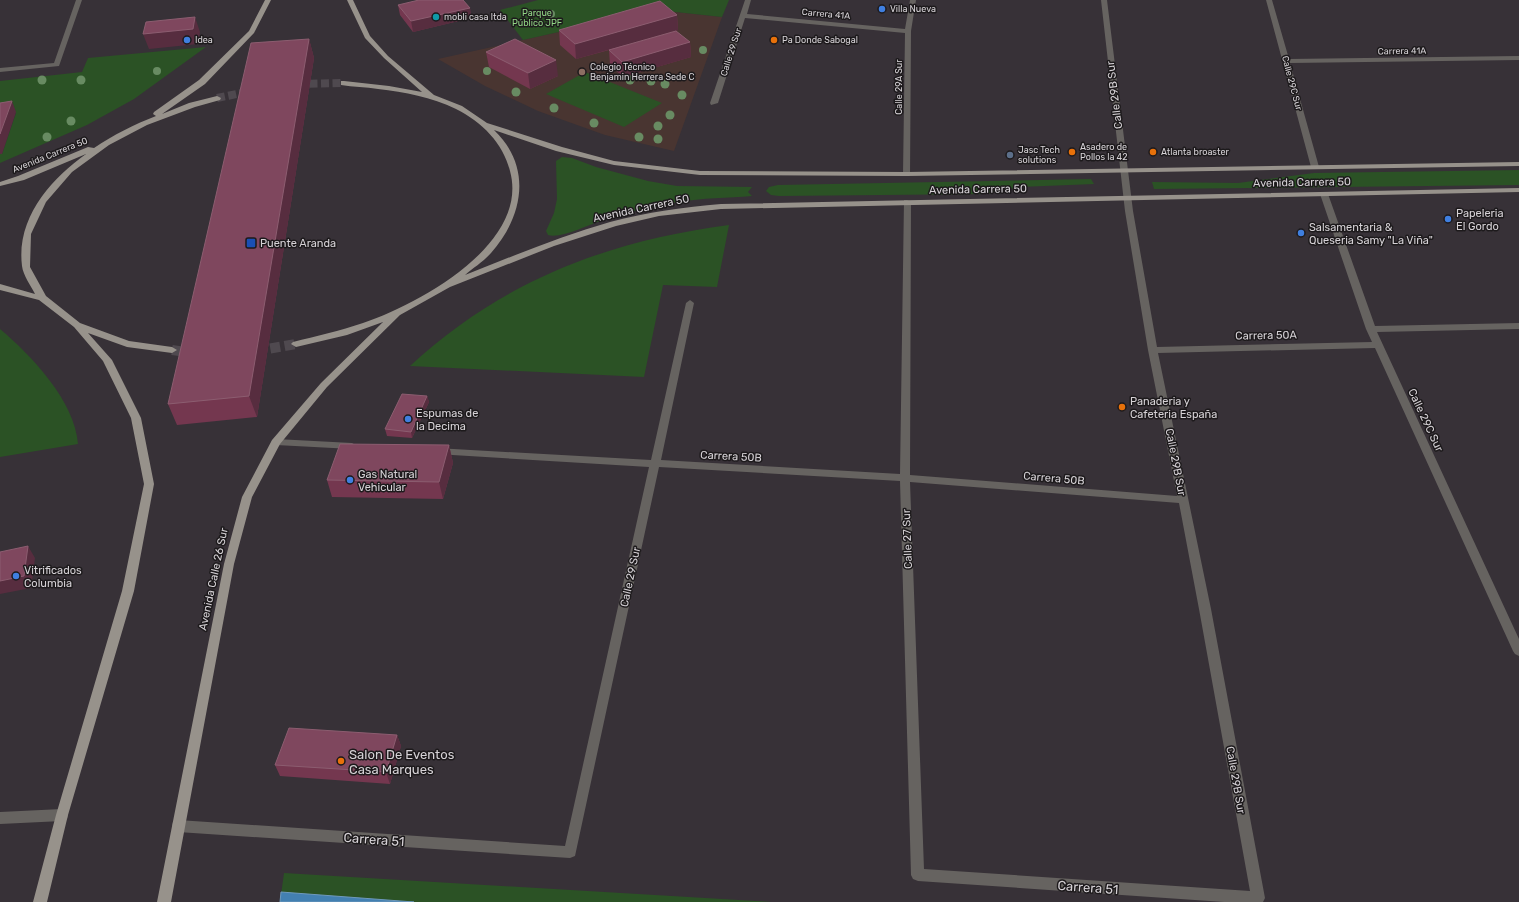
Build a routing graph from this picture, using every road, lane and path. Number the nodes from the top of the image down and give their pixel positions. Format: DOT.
graph roads {
  1 [pos="79,0"];
  2 [pos="268,0"];
  3 [pos="350,0"];
  4 [pos="748,0"];
  5 [pos="913,0"];
  6 [pos="1104,0"];
  7 [pos="1269,0"];
  8 [pos="743,16"];
  9 [pos="908,31"];
  10 [pos="1519,58"];
  11 [pos="1286,61"];
  12 [pos="0,70"];
  13 [pos="344,83"];
  14 [pos="432,97"];
  15 [pos="217,98"];
  16 [pos="714,103"];
  17 [pos="144,123"];
  18 [pos="486,125"];
  19 [pos="106,143"];
  20 [pos="1519,164"];
  21 [pos="1315,167"];
  22 [pos="1123,170"];
  23 [pos="907,174"];
  24 [pos="0,184"];
  25 [pos="1519,190"];
  26 [pos="1324,194"];
  27 [pos="1126,197"];
  28 [pos="907,202"];
  29 [pos="450,284"];
  30 [pos="0,287"];
  31 [pos="42,298"];
  32 [pos="690,303"];
  33 [pos="396,314"];
  34 [pos="76,325"];
  35 [pos="1519,326"];
  36 [pos="1371,329"];
  37 [pos="296,344"];
  38 [pos="1379,345"];
  39 [pos="172,350"];
  40 [pos="1153,350"];
  41 [pos="276,442"];
  42 [pos="361,446"];
  43 [pos="423,450"];
  44 [pos="655,463"];
  45 [pos="905,478"];
  46 [pos="1183,500"];
  47 [pos="1519,652"];
  48 [pos="62,815"];
  49 [pos="0,818"];
  50 [pos="178,826"];
  51 [pos="570,852"];
  52 [pos="918,875"];
  53 [pos="1258,898"];
  54 [pos="40,902"];
  55 [pos="164,902"];
  1 -- 12 [label="street"];
  2 -- 17 [label="main road"];
  3 -- 14 [label="main road"];
  4 -- 8 [label="street, Calle 29 Sur"];
  5 -- 9 [label="street, Calle 29A Sur"];
  6 -- 22 [label="street, Calle 29B Sur"];
  7 -- 11 [label="street, Calle 29C Sur"];
  8 -- 9 [label="street, Carrera 41A"];
  8 -- 16 [label="street, Calle 29 Sur"];
  9 -- 23 [label="street, Calle 29A Sur"];
  10 -- 11 [label="street, Carrera 41A"];
  11 -- 21 [label="street, Calle 29C Sur"];
  13 -- 14 [label="main road"];
  14 -- 18 [label="main road"];
  15 -- 17 [label="main road"];
  17 -- 19 [label="main road"];
  18 -- 23 [label="main road, Avenida Carrera 50"];
  18 -- 29 [label="main road"];
  19 -- 24 [label="main road, Avenida Carrera 50"];
  19 -- 31 [label="main road"];
  20 -- 21 [label="main road, Avenida Carrera 50"];
  21 -- 22 [label="main road, Avenida Carrera 50"];
  22 -- 23 [label="main road, Avenida Carrera 50"];
  22 -- 27 [label="street, Calle 29B Sur"];
  25 -- 26 [label="main road, Avenida Carrera 50"];
  26 -- 27 [label="main road, Avenida Carrera 50"];
  26 -- 36 [label="street, Calle 29C Sur"];
  27 -- 28 [label="main road, Avenida Carrera 50"];
  27 -- 40 [label="street, Calle 29B Sur"];
  28 -- 29 [label="main road, Avenida Carrera 50"];
  28 -- 45 [label="street, Calle 27 Sur"];
  29 -- 33 [label="main road"];
  30 -- 31 [label="main road"];
  31 -- 34 [label="main road"];
  32 -- 44 [label="street, Calle 29 Sur"];
  33 -- 37 [label="main road"];
  33 -- 41 [label="main road, Avenida Calle 26 Sur"];
  34 -- 39 [label="main road"];
  34 -- 48 [label="main road"];
  35 -- 36 [label="street"];
  36 -- 38 [label="street, Calle 29C Sur"];
  38 -- 40 [label="street, Carrera 50A"];
  38 -- 47 [label="street, Calle 29C Sur"];
  40 -- 46 [label="street, Calle 29B Sur"];
  41 -- 42 [label="street"];
  41 -- 50 [label="main road, Avenida Calle 26 Sur"];
  43 -- 44 [label="street, Carrera 50B"];
  44 -- 45 [label="street, Carrera 50B"];
  44 -- 51 [label="street, Calle 29 Sur"];
  45 -- 46 [label="street, Carrera 50B"];
  45 -- 52 [label="street, Calle 27 Sur"];
  46 -- 53 [label="street, Calle 29B Sur"];
  48 -- 49 [label="street"];
  48 -- 54 [label="main road"];
  50 -- 51 [label="street, Carrera 51"];
  50 -- 55 [label="main road, Avenida Calle 26 Sur"];
  52 -- 53 [label="street, Carrera 51"];
}
